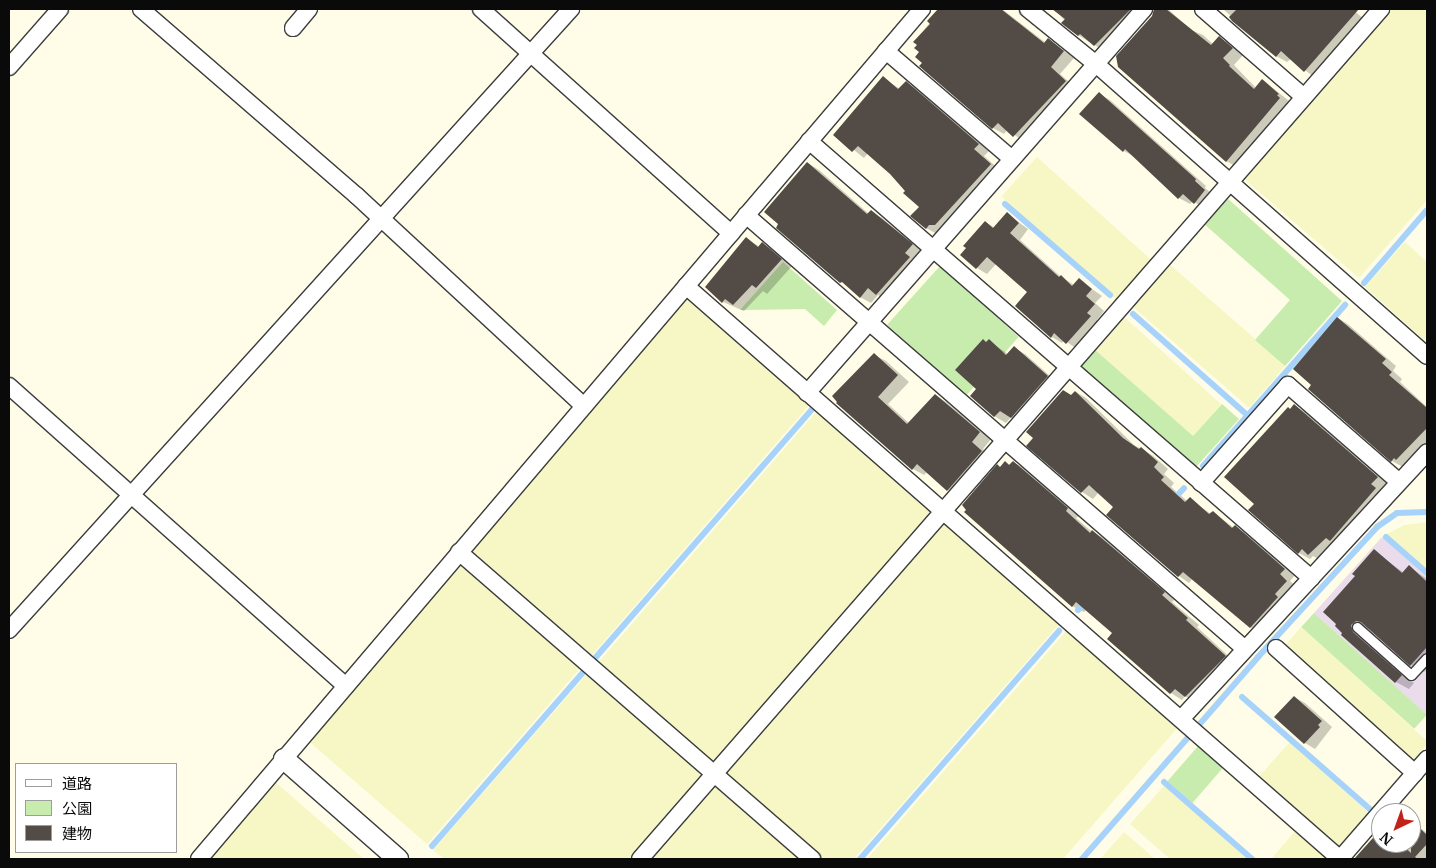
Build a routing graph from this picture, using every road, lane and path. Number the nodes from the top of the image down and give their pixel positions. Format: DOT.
graph roads {
  1 [pos="60,9"];
  2 [pos="141,9"];
  3 [pos="309,9"];
  4 [pos="481,9"];
  5 [pos="571,9"];
  6 [pos="922,9"];
  7 [pos="1028,9"];
  8 [pos="1144,9"];
  9 [pos="1203,9"];
  10 [pos="1378,10"];
  11 [pos="292,28"];
  12 [pos="886,51"];
  13 [pos="531,54"];
  14 [pos="1096,64"];
  15 [pos="9,67"];
  16 [pos="1304,97"];
  17 [pos="809,141"];
  18 [pos="1012,160"];
  19 [pos="1230,183"];
  20 [pos="746,215"];
  21 [pos="381,219"];
  22 [pos="731,233"];
  23 [pos="933,249"];
  24 [pos="686,286"];
  25 [pos="869,322"];
  26 [pos="1427,356"];
  27 [pos="1068,367"];
  28 [pos="9,386"];
  29 [pos="807,393"];
  30 [pos="584,406"];
  31 [pos="1004,439"];
  32 [pos="1427,452"];
  33 [pos="1400,482"];
  34 [pos="1201,483"];
  35 [pos="131,496"];
  36 [pos="942,510"];
  37 [pos="460,552"];
  38 [pos="1311,578"];
  39 [pos="1356,626"];
  40 [pos="9,630"];
  41 [pos="1276,648"];
  42 [pos="1246,649"];
  43 [pos="1427,658"];
  44 [pos="346,686"];
  45 [pos="1189,727"];
  46 [pos="284,759"];
  47 [pos="1427,759"];
  48 [pos="1415,773"];
  49 [pos="714,774"];
  50 [pos="199,859"];
  51 [pos="398,859"];
  52 [pos="640,859"];
  53 [pos="812,859"];
  54 [pos="1340,859"];
  1 -- 15 [label="street"];
  2 -- 21 [label="street"];
  3 -- 11 [label="street"];
  4 -- 13 [label="street"];
  5 -- 13 [label="street"];
  6 -- 12 [label="street"];
  7 -- 14 [label="street"];
  8 -- 14 [label="street"];
  9 -- 16 [label="street"];
  10 -- 16 [label="street"];
  12 -- 17 [label="street"];
  12 -- 18 [label="street"];
  13 -- 21 [label="street"];
  13 -- 22 [label="street"];
  14 -- 18 [label="street"];
  14 -- 19 [label="street"];
  16 -- 19 [label="street"];
  17 -- 20 [label="street"];
  17 -- 23 [label="street"];
  18 -- 23 [label="street"];
  19 -- 26 [label="street"];
  19 -- 27 [label="street"];
  20 -- 22 [label="street"];
  20 -- 25 [label="street"];
  21 -- 30 [label="street"];
  21 -- 35 [label="street"];
  22 -- 24 [label="street"];
  23 -- 25 [label="street"];
  23 -- 27 [label="street"];
  24 -- 29 [label="street"];
  24 -- 30 [label="street"];
  25 -- 29 [label="street"];
  25 -- 31 [label="street"];
  27 -- 31 [label="street"];
  27 -- 34 [label="street"];
  28 -- 35 [label="street"];
  29 -- 36 [label="street"];
  30 -- 37 [label="street"];
  31 -- 36 [label="street"];
  31 -- 42 [label="street"];
  32 -- 33 [label="street"];
  33 -- 34 [label="street"];
  33 -- 38 [label="street"];
  34 -- 38 [label="street"];
  35 -- 40 [label="street"];
  35 -- 44 [label="street"];
  36 -- 45 [label="street"];
  36 -- 49 [label="street"];
  37 -- 44 [label="street"];
  37 -- 49 [label="street"];
  38 -- 42 [label="street"];
  39 -- 43 [label="lane"];
  41 -- 48 [label="street"];
  42 -- 45 [label="street"];
  44 -- 46 [label="street"];
  45 -- 54 [label="street"];
  46 -- 50 [label="street"];
  46 -- 51 [label="street"];
  47 -- 48 [label="street"];
  48 -- 54 [label="street"];
  49 -- 52 [label="street"];
  49 -- 53 [label="street"];
}
